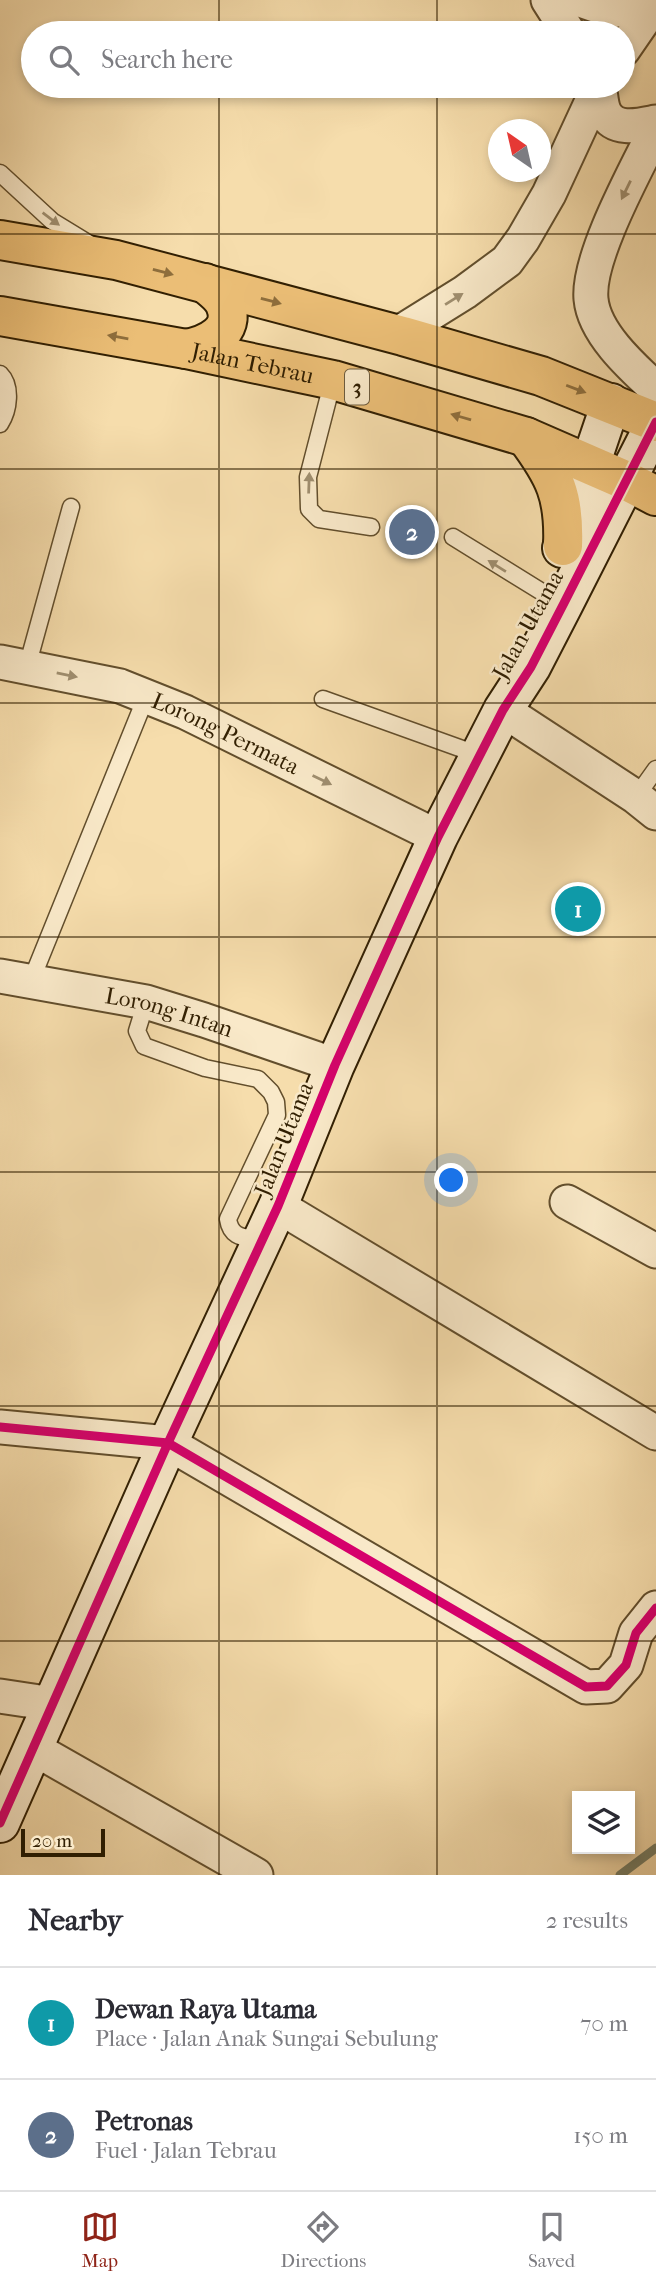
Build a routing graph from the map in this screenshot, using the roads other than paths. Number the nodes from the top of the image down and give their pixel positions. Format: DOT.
graph roads {
  1 [pos="548,0"];
  2 [pos="580,0"];
  3 [pos="651,0"];
  4 [pos="656,2"];
  5 [pos="561,21"];
  6 [pos="635,33"];
  7 [pos="594,98"];
  8 [pos="602,98"];
  9 [pos="656,122"];
  10 [pos="656,129"];
  11 [pos="0,173"];
  12 [pos="0,240"];
  13 [pos="116,260"];
  14 [pos="205,283"];
  15 [pos="0,316"];
  16 [pos="396,335"];
  17 [pos="186,349"];
  18 [pos="0,374"];
  19 [pos="333,380"];
  20 [pos="656,389"];
  21 [pos="611,403"];
  22 [pos="656,422"];
  23 [pos="0,424"];
  24 [pos="526,437"];
  25 [pos="591,465"];
  26 [pos="642,488"];
  27 [pos="71,506"];
  28 [pos="371,527"];
  29 [pos="453,537"];
  30 [pos="563,546"];
  31 [pos="552,599"];
  32 [pos="13,664"];
  33 [pos="146,697"];
  34 [pos="323,699"];
  35 [pos="503,710"];
  36 [pos="479,755"];
  37 [pos="656,769"];
  38 [pos="646,805"];
  39 [pos="439,837"];
  40 [pos="15,979"];
  41 [pos="146,1002"];
  42 [pos="335,1065"];
  43 [pos="567,1202"];
  44 [pos="278,1206"];
  45 [pos="262,1241"];
  46 [pos="656,1251"];
  47 [pos="0,1427"];
  48 [pos="656,1433"];
  49 [pos="169,1443"];
  50 [pos="656,1608"];
  51 [pos="0,1696"];
  52 [pos="53,1704"];
  53 [pos="33,1748"];
  54 [pos="0,1823"];
  55 [pos="256,1875"];
  1 -- 5 [label="street"];
  2 -- 3 [label="street"];
  4 -- 6 [label="street"];
  16 -- 7 [label="street, one-way"];
  8 -- 9 [label="street"];
  10 -- 20 [label="street, one-way"];
  11 -- 13 [label="lane, one-way"];
  12 -- 13 [label="highway"];
  13 -- 14 [label="highway, one-way"];
  14 -- 16 [label="highway, one-way"];
  14 -- 17 [label="highway"];
  17 -- 15 [label="highway, Jalan Tebrau / 3, one-way"];
  16 -- 21 [label="highway, one-way"];
  17 -- 19 [label="highway, Jalan Tebrau / 3"];
  18 -- 23 [label="lane"];
  24 -- 19 [label="highway, Jalan Tebrau / 3, one-way"];
  28 -- 19 [label="lane, one-way"];
  21 -- 22 [label="highway"];
  21 -- 25 [label="street, Jalan Utama"];
  22 -- 26 [label="street, Jalan Utama"];
  24 -- 25 [label="highway, Jalan Tebrau / 3"];
  24 -- 30 [label="highway"];
  25 -- 26 [label="highway, Jalan Tebrau / 3"];
  25 -- 30 [label="street, Jalan Utama"];
  26 -- 31 [label="street, Jalan Utama"];
  27 -- 32 [label="lane"];
  31 -- 29 [label="lane, one-way"];
  30 -- 31 [label="street, Jalan Utama"];
  31 -- 35 [label="street, Jalan Utama"];
  32 -- 33 [label="street, Lorong Permata, one-way"];
  33 -- 39 [label="street, Lorong Permata, one-way"];
  33 -- 40 [label="lane"];
  34 -- 36 [label="lane"];
  35 -- 36 [label="street, Jalan Utama"];
  35 -- 38 [label="street"];
  36 -- 39 [label="street, Jalan Utama"];
  37 -- 38 [label="lane"];
  39 -- 42 [label="street, Jalan Utama"];
  40 -- 41 [label="street, Lorong Intan"];
  41 -- 42 [label="street, Lorong Intan"];
  41 -- 45 [label="lane"];
  42 -- 44 [label="street, Jalan Utama"];
  43 -- 46 [label="street"];
  44 -- 45 [label="street, Jalan Utama"];
  44 -- 48 [label="street"];
  45 -- 49 [label="street, Jalan Utama"];
  47 -- 49 [label="street"];
  49 -- 50 [label="street"];
  49 -- 52 [label="street, Jalan Utama"];
  51 -- 52 [label="street"];
  52 -- 53 [label="street, Jalan Utama"];
  53 -- 54 [label="street, Jalan Utama"];
  53 -- 55 [label="street"];
}
